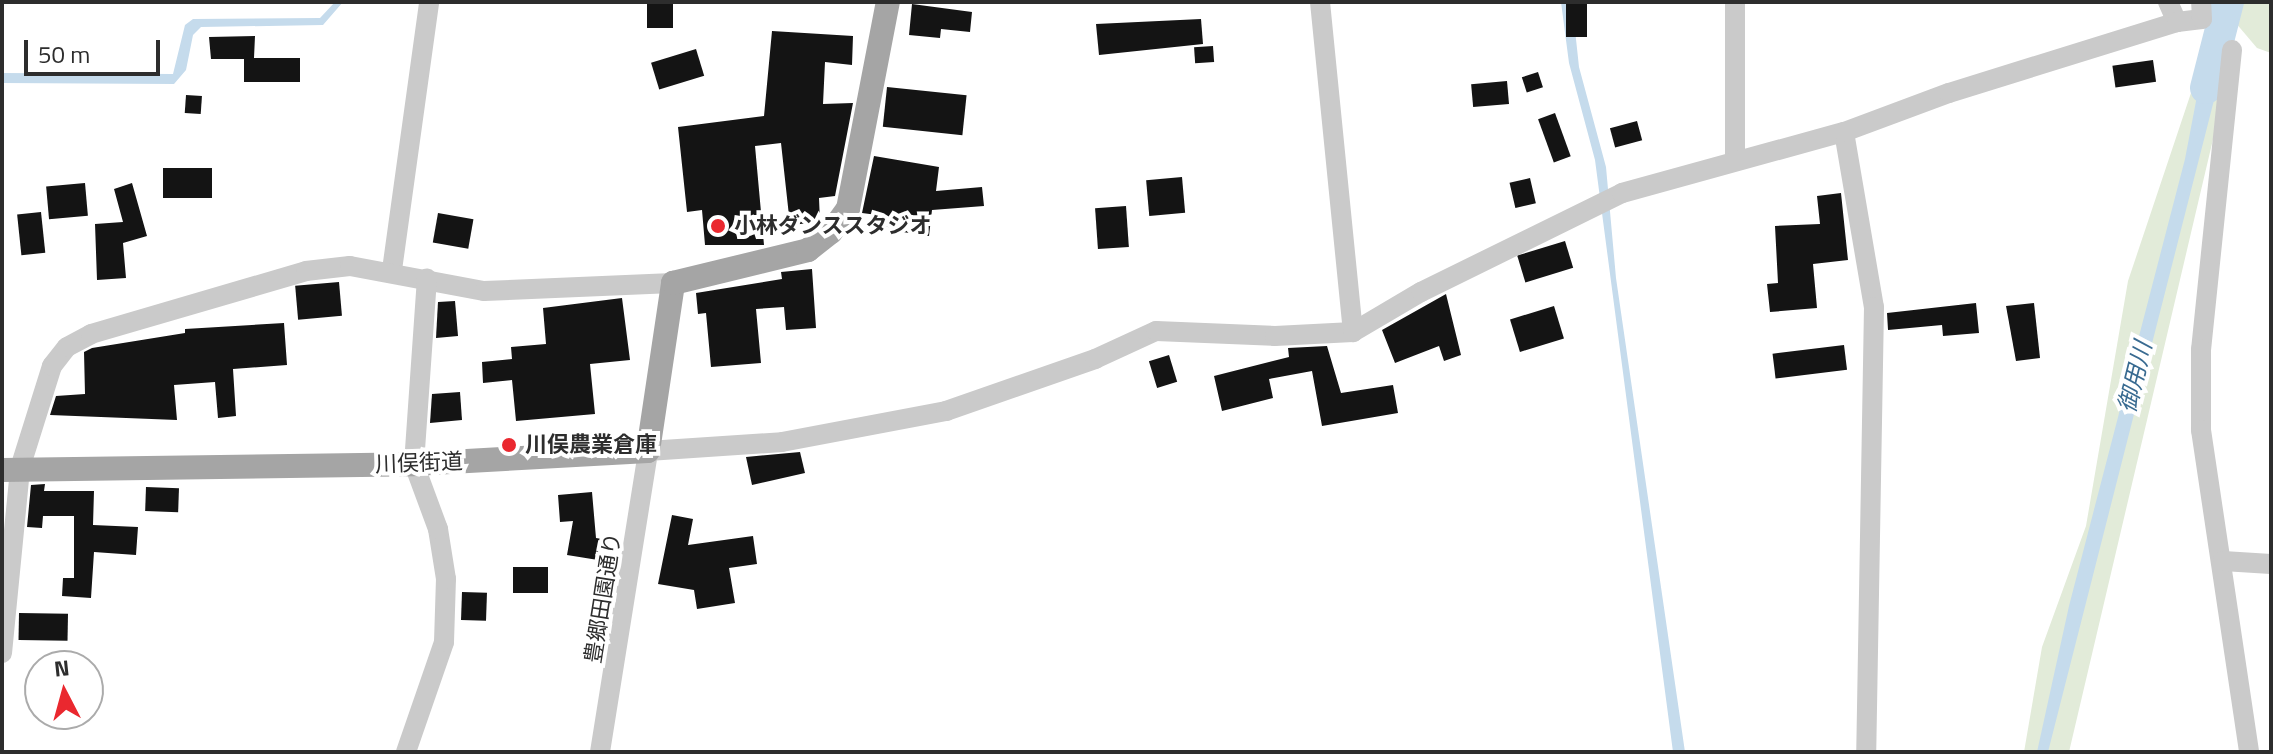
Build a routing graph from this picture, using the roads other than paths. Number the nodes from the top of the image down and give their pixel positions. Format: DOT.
graph roads {
  1 [pos="429,2"];
  2 [pos="888,2"];
  3 [pos="1320,2"];
  4 [pos="1735,2"];
  5 [pos="2168,2"];
  6 [pos="2201,2"];
  7 [pos="2177,22"];
  8 [pos="2232,50"];
  9 [pos="1844,132"];
  10 [pos="1735,158"];
  11 [pos="392,270"];
  12 [pos="427,278"];
  13 [pos="673,283"];
  14 [pos="1353,332"];
  15 [pos="648,451"];
  16 [pos="414,464"];
  17 [pos="11,469"];
  18 [pos="2223,561"];
  19 [pos="2271,564"];
  20 [pos="2,653"];
  21 [pos="406,752"];
  22 [pos="600,752"];
  23 [pos="1866,752"];
  24 [pos="2249,752"];
  1 -- 11 [label="street"];
  2 -- 13 [label="main road"];
  3 -- 14 [label="street"];
  4 -- 10 [label="street"];
  5 -- 7 [label="street"];
  6 -- 7 [label="street"];
  7 -- 9 [label="street"];
  8 -- 18 [label="street"];
  9 -- 10 [label="street"];
  9 -- 23 [label="street"];
  10 -- 14 [label="street"];
  11 -- 12 [label="street"];
  11 -- 17 [label="street"];
  12 -- 13 [label="street"];
  12 -- 16 [label="street"];
  13 -- 15 [label="main road"];
  14 -- 15 [label="street"];
  15 -- 16 [label="main road, 川俣街道"];
  15 -- 22 [label="street, 豊郷田園通り"];
  16 -- 17 [label="main road, 川俣街道"];
  16 -- 21 [label="street"];
  17 -- 20 [label="street"];
  18 -- 19 [label="street"];
  18 -- 24 [label="street"];
}
